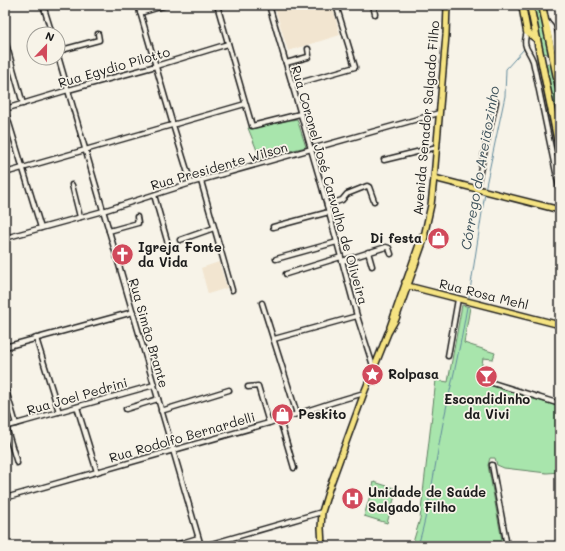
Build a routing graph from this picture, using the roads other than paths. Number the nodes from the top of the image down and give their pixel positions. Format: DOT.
graph roads {
  1 [pos="138,5"];
  2 [pos="167,5"];
  3 [pos="217,5"];
  4 [pos="269,5"];
  5 [pos="336,5"];
  6 [pos="374,5"];
  7 [pos="447,5"];
  8 [pos="524,5"];
  9 [pos="530,5"];
  10 [pos="542,5"];
  11 [pos="45,6"];
  12 [pos="140,13"];
  13 [pos="375,14"];
  14 [pos="546,21"];
  15 [pos="50,26"];
  16 [pos="527,32"];
  17 [pos="98,34"];
  18 [pos="537,39"];
  19 [pos="5,40"];
  20 [pos="228,44"];
  21 [pos="66,49"];
  22 [pos="308,49"];
  23 [pos="554,60"];
  24 [pos="542,61"];
  25 [pos="286,63"];
  26 [pos="560,63"];
  27 [pos="61,66"];
  28 [pos="156,66"];
  29 [pos="292,85"];
  30 [pos="68,90"];
  31 [pos="560,92"];
  32 [pos="496,102"];
  33 [pos="23,104"];
  34 [pos="245,104"];
  35 [pos="5,110"];
  36 [pos="439,113"];
  37 [pos="300,114"];
  38 [pos="173,125"];
  39 [pos="437,146"];
  40 [pos="85,149"];
  41 [pos="311,150"];
  42 [pos="560,152"];
  43 [pos="384,160"];
  44 [pos="23,168"];
  45 [pos="5,173"];
  46 [pos="434,178"];
  47 [pos="200,181"];
  48 [pos="191,183"];
  49 [pos="72,185"];
  50 [pos="476,189"];
  51 [pos="560,192"];
  52 [pos="154,195"];
  53 [pos="374,201"];
  54 [pos="327,205"];
  55 [pos="560,210"];
  56 [pos="103,211"];
  57 [pos="329,212"];
  58 [pos="137,216"];
  59 [pos="80,217"];
  60 [pos="272,227"];
  61 [pos="41,228"];
  62 [pos="214,228"];
  63 [pos="109,231"];
  64 [pos="5,238"];
  65 [pos="180,240"];
  66 [pos="337,242"];
  67 [pos="168,244"];
  68 [pos="368,252"];
  69 [pos="391,254"];
  70 [pos="276,259"];
  71 [pos="342,259"];
  72 [pos="372,266"];
  73 [pos="286,274"];
  74 [pos="406,284"];
  75 [pos="232,290"];
  76 [pos="458,299"];
  77 [pos="262,303"];
  78 [pos="133,312"];
  79 [pos="357,316"];
  80 [pos="560,325"];
  81 [pos="36,338"];
  82 [pos="274,339"];
  83 [pos="5,347"];
  84 [pos="448,356"];
  85 [pos="374,369"];
  86 [pos="484,380"];
  87 [pos="154,385"];
  88 [pos="5,387"];
  89 [pos="248,387"];
  90 [pos="229,390"];
  91 [pos="364,393"];
  92 [pos="158,399"];
  93 [pos="560,404"];
  94 [pos="77,407"];
  95 [pos="126,409"];
  96 [pos="161,411"];
  97 [pos="59,412"];
  98 [pos="297,414"];
  99 [pos="280,420"];
  100 [pos="269,423"];
  101 [pos="16,424"];
  102 [pos="6,427"];
  103 [pos="173,450"];
  104 [pos="17,463"];
  105 [pos="492,465"];
  106 [pos="294,468"];
  107 [pos="96,472"];
  108 [pos="5,498"];
  109 [pos="322,512"];
  110 [pos="198,538"];
  111 [pos="172,546"];
  112 [pos="200,546"];
  113 [pos="204,546"];
  114 [pos="322,546"];
  115 [pos="508,546"];
  1 -- 12 [label="street"];
  2 -- 12 [label="street"];
  3 -- 20 [label="street"];
  4 -- 25 [label="street, Rua Coronel José Carvalho de Oliveira"];
  5 -- 29 [label="street"];
  6 -- 13 [label="street"];
  7 -- 36 [label="main road, Avenida Senador Salgado Filho"];
  8 -- 16 [label="highway"];
  9 -- 18 [label="highway"];
  10 -- 14 [label="highway"];
  11 -- 15 [label="street"];
  12 -- 28 [label="street"];
  14 -- 23 [label="highway"];
  14 -- 26 [label="street"];
  16 -- 18 [label="highway"];
  16 -- 51 [label="street"];
  17 -- 21 [label="street"];
  18 -- 24 [label="highway"];
  19 -- 33 [label="street"];
  20 -- 28 [label="street, Rua Egydio Pilotto"];
  20 -- 34 [label="street"];
  22 -- 25 [label="street"];
  23 -- 24 [label="highway"];
  23 -- 31 [label="highway"];
  24 -- 42 [label="highway"];
  25 -- 29 [label="street, Rua Coronel José Carvalho de Oliveira"];
  27 -- 30 [label="street, Rua Simão Brante"];
  28 -- 30 [label="street, Rua Egydio Pilotto"];
  28 -- 38 [label="street"];
  29 -- 37 [label="street, Rua Coronel José Carvalho de Oliveira"];
  30 -- 33 [label="street, Rua Egydio Pilotto"];
  30 -- 40 [label="street, Rua Simão Brante"];
  32 -- 50 [label="street"];
  33 -- 35 [label="street, Rua Egydio Pilotto"];
  34 -- 37 [label="street"];
  34 -- 38 [label="street"];
  35 -- 44 [label="street"];
  36 -- 39 [label="main road, Avenida Senador Salgado Filho"];
  36 -- 41 [label="street, Rua Presidente Wilson"];
  37 -- 41 [label="street, Rua Coronel José Carvalho de Oliveira"];
  38 -- 40 [label="street"];
  38 -- 48 [label="street"];
  39 -- 43 [label="street"];
  39 -- 46 [label="main road, Avenida Senador Salgado Filho"];
  40 -- 44 [label="street"];
  40 -- 56 [label="street, Rua Simão Brante"];
  41 -- 47 [label="street, Rua Presidente Wilson"];
  41 -- 54 [label="street, Rua Coronel José Carvalho de Oliveira"];
  44 -- 45 [label="street"];
  44 -- 61 [label="street"];
  46 -- 50 [label="main road"];
  46 -- 74 [label="main road, Avenida Senador Salgado Filho"];
  47 -- 48 [label="street, Rua Presidente Wilson"];
  47 -- 62 [label="street"];
  48 -- 52 [label="street, Rua Presidente Wilson"];
  49 -- 59 [label="street"];
  50 -- 55 [label="main road"];
  52 -- 56 [label="street, Rua Presidente Wilson"];
  52 -- 67 [label="street"];
  53 -- 54 [label="street"];
  54 -- 57 [label="street, Rua Coronel José Carvalho de Oliveira"];
  56 -- 59 [label="street, Rua Presidente Wilson"];
  56 -- 63 [label="street, Rua Simão Brante"];
  57 -- 60 [label="street"];
  57 -- 66 [label="street, Rua Coronel José Carvalho de Oliveira"];
  58 -- 63 [label="street"];
  59 -- 61 [label="street, Rua Presidente Wilson"];
  61 -- 64 [label="street, Rua Presidente Wilson"];
  62 -- 65 [label="street"];
  62 -- 75 [label="street"];
  63 -- 78 [label="street, Rua Simão Brante"];
  66 -- 70 [label="street"];
  66 -- 71 [label="street, Rua Coronel José Carvalho de Oliveira"];
  68 -- 69 [label="street"];
  68 -- 71 [label="street"];
  68 -- 72 [label="street"];
  71 -- 73 [label="street"];
  71 -- 79 [label="street, Rua Coronel José Carvalho de Oliveira"];
  74 -- 76 [label="main road, Rua Rosa Mehl"];
  74 -- 85 [label="main road, Avenida Senador Salgado Filho"];
  76 -- 80 [label="main road, Rua Rosa Mehl"];
  76 -- 84 [label="street"];
  77 -- 82 [label="street"];
  78 -- 81 [label="street"];
  78 -- 87 [label="street, Rua Simão Brante"];
  79 -- 82 [label="street"];
  79 -- 85 [label="street, Rua Coronel José Carvalho de Oliveira"];
  81 -- 83 [label="street"];
  81 -- 97 [label="street"];
  82 -- 98 [label="street"];
  85 -- 91 [label="main road, Avenida Senador Salgado Filho"];
  86 -- 93 [label="street"];
  87 -- 92 [label="street, Rua Simão Brante"];
  87 -- 94 [label="street, Rua Joel Pedrini"];
  88 -- 101 [label="street"];
  89 -- 100 [label="street"];
  90 -- 96 [label="street"];
  91 -- 98 [label="street, Rua Rodolfo Bernardelli"];
  91 -- 109 [label="main road, Avenida Senador Salgado Filho"];
  92 -- 95 [label="street"];
  92 -- 96 [label="street, Rua Simão Brante"];
  94 -- 97 [label="street, Rua Joel Pedrini"];
  94 -- 107 [label="street"];
  96 -- 103 [label="street, Rua Simão Brante"];
  97 -- 101 [label="street, Rua Joel Pedrini"];
  98 -- 99 [label="street, Rua Rodolfo Bernardelli"];
  99 -- 100 [label="street, Rua Rodolfo Bernardelli"];
  99 -- 106 [label="street"];
  100 -- 103 [label="street, Rua Rodolfo Bernardelli"];
  101 -- 102 [label="street, Rua Joel Pedrini"];
  102 -- 104 [label="street"];
  103 -- 107 [label="street, Rua Rodolfo Bernardelli"];
  103 -- 110 [label="street, Rua Simão Brante"];
  105 -- 115 [label="street"];
  107 -- 108 [label="street, Rua Rodolfo Bernardelli"];
  109 -- 113 [label="street"];
  109 -- 114 [label="main road, Avenida Senador Salgado Filho"];
  110 -- 111 [label="street"];
  110 -- 112 [label="street, Rua Simão Brante"];
}
